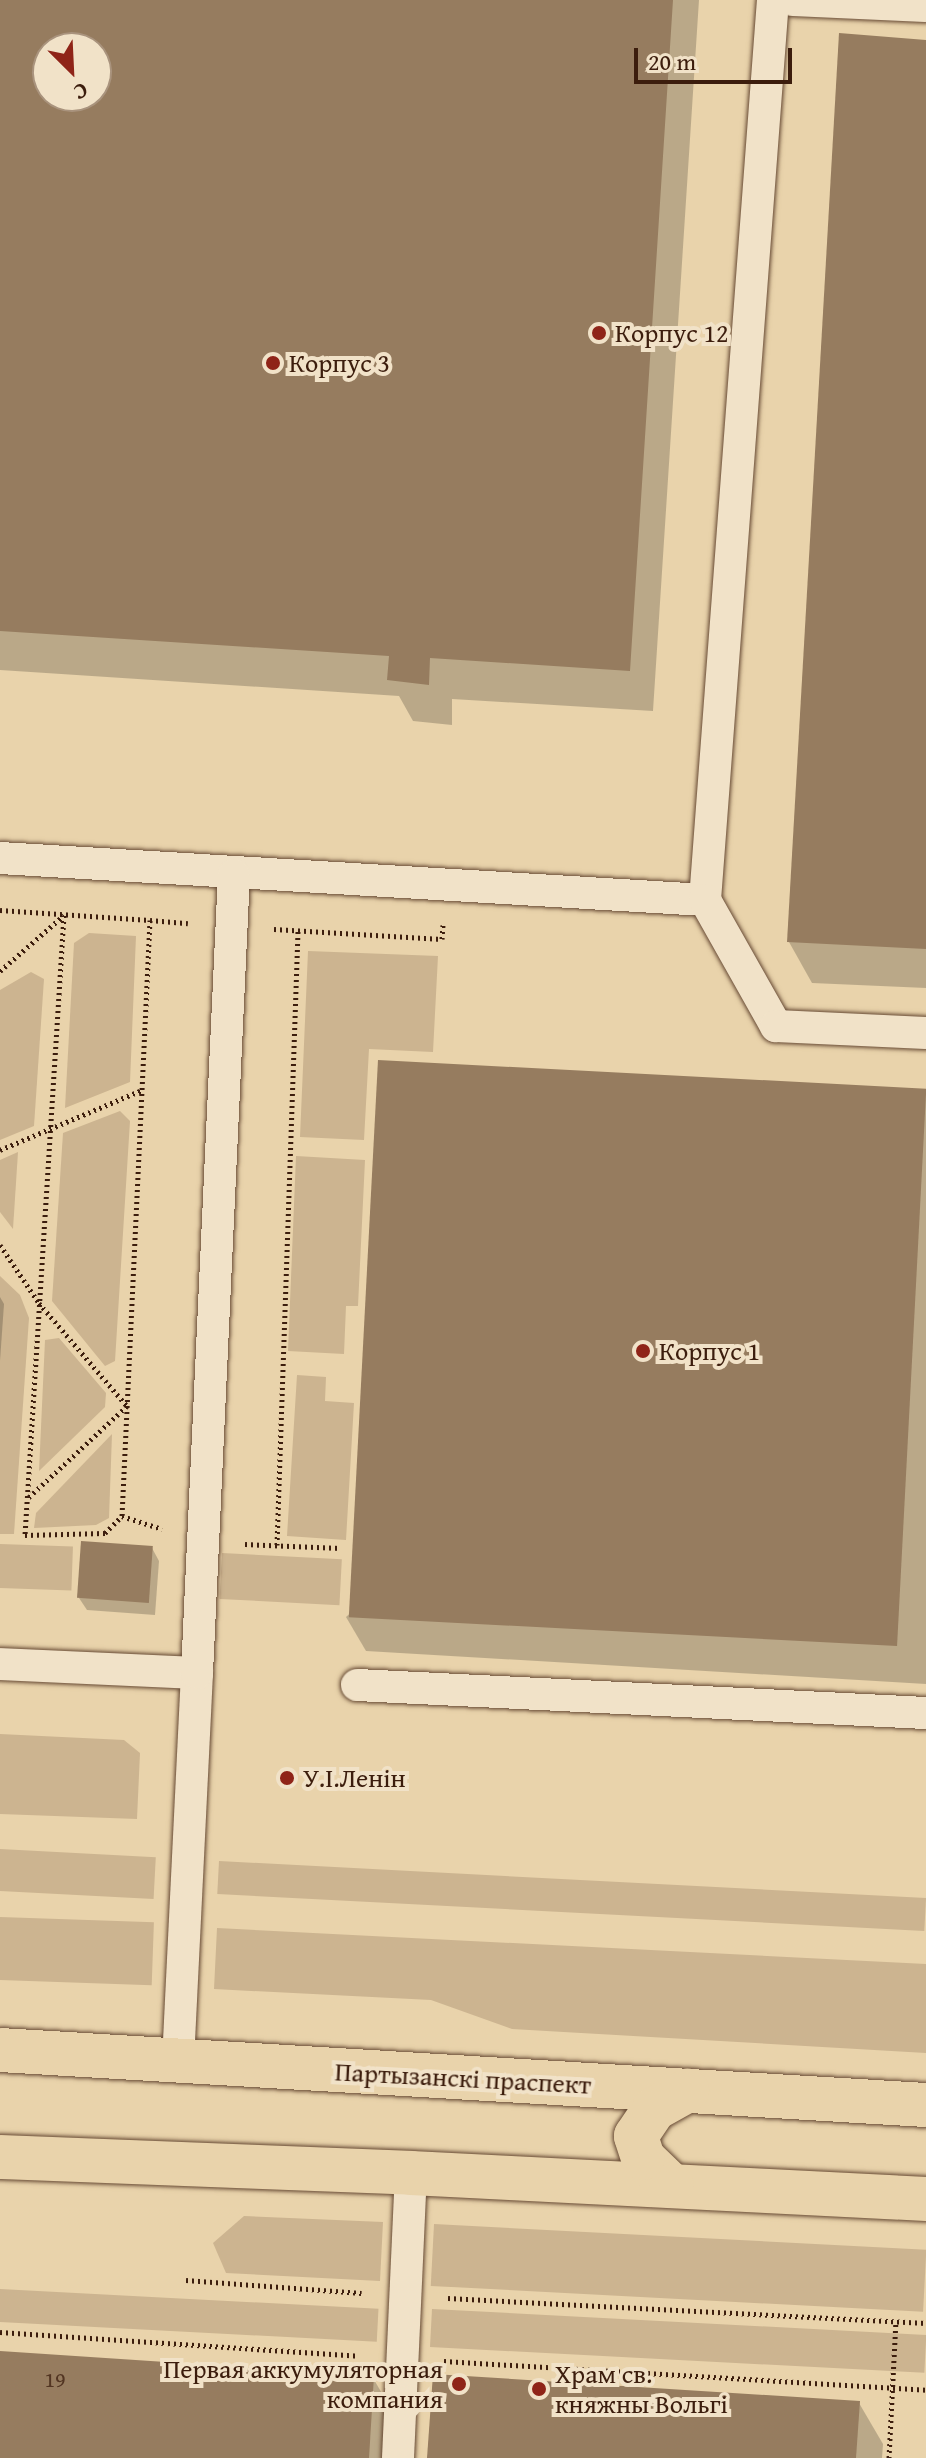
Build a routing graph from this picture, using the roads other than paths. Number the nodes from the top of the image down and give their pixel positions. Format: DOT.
graph roads {
  1 [pos="773,0"];
  2 [pos="793,0"];
  3 [pos="926,6"];
  4 [pos="0,858"];
  5 [pos="234,875"];
  6 [pos="705,900"];
  7 [pos="926,1033"];
  8 [pos="0,1664"];
  9 [pos="197,1673"];
  10 [pos="357,1685"];
  11 [pos="926,1713"];
  12 [pos="0,2050"];
  13 [pos="178,2060"];
  14 [pos="687,2091"];
  15 [pos="926,2105"];
  16 [pos="0,2157"];
  17 [pos="411,2173"];
  18 [pos="672,2186"];
  19 [pos="926,2199"];
  20 [pos="398,2458"];
  1 -- 6 [label="lane"];
  2 -- 3 [label="lane"];
  4 -- 5 [label="lane"];
  5 -- 6 [label="lane"];
  5 -- 9 [label="lane"];
  6 -- 7 [label="lane"];
  8 -- 9 [label="lane"];
  9 -- 13 [label="lane"];
  10 -- 11 [label="lane"];
  12 -- 13 [label="main road, Партызанскі праспект"];
  13 -- 14 [label="main road, Партызанскі праспект"];
  14 -- 15 [label="main road, Партызанскі праспект"];
  14 -- 18 [label="main road"];
  16 -- 17 [label="main road"];
  17 -- 18 [label="main road"];
  17 -- 20 [label="lane"];
  18 -- 19 [label="main road"];
}
